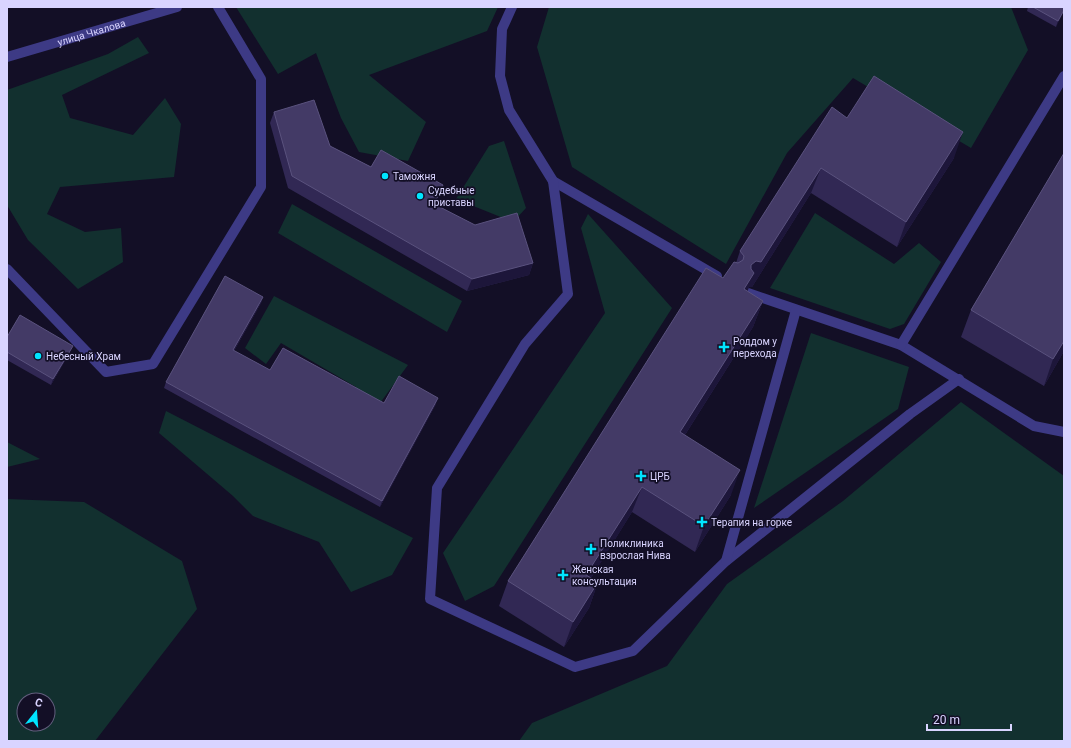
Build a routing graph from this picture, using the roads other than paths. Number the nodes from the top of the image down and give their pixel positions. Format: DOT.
graph roads {
  1 [pos="177,7"];
  2 [pos="218,7"];
  3 [pos="512,7"];
  4 [pos="7,57"];
  5 [pos="1064,76"];
  6 [pos="553,181"];
  7 [pos="7,269"];
  8 [pos="728,282"];
  9 [pos="748,293"];
  10 [pos="796,310"];
  11 [pos="901,345"];
  12 [pos="959,379"];
  13 [pos="1064,432"];
  14 [pos="726,561"];
  1 -- 4 [label="street, улица Чкалова"];
  2 -- 7 [label="street"];
  3 -- 6 [label="street"];
  5 -- 11 [label="street"];
  6 -- 8 [label="street"];
  6 -- 14 [label="street"];
  9 -- 10 [label="street"];
  10 -- 11 [label="street"];
  10 -- 14 [label="street"];
  11 -- 12 [label="street"];
  12 -- 13 [label="street"];
  12 -- 14 [label="street"];
}
